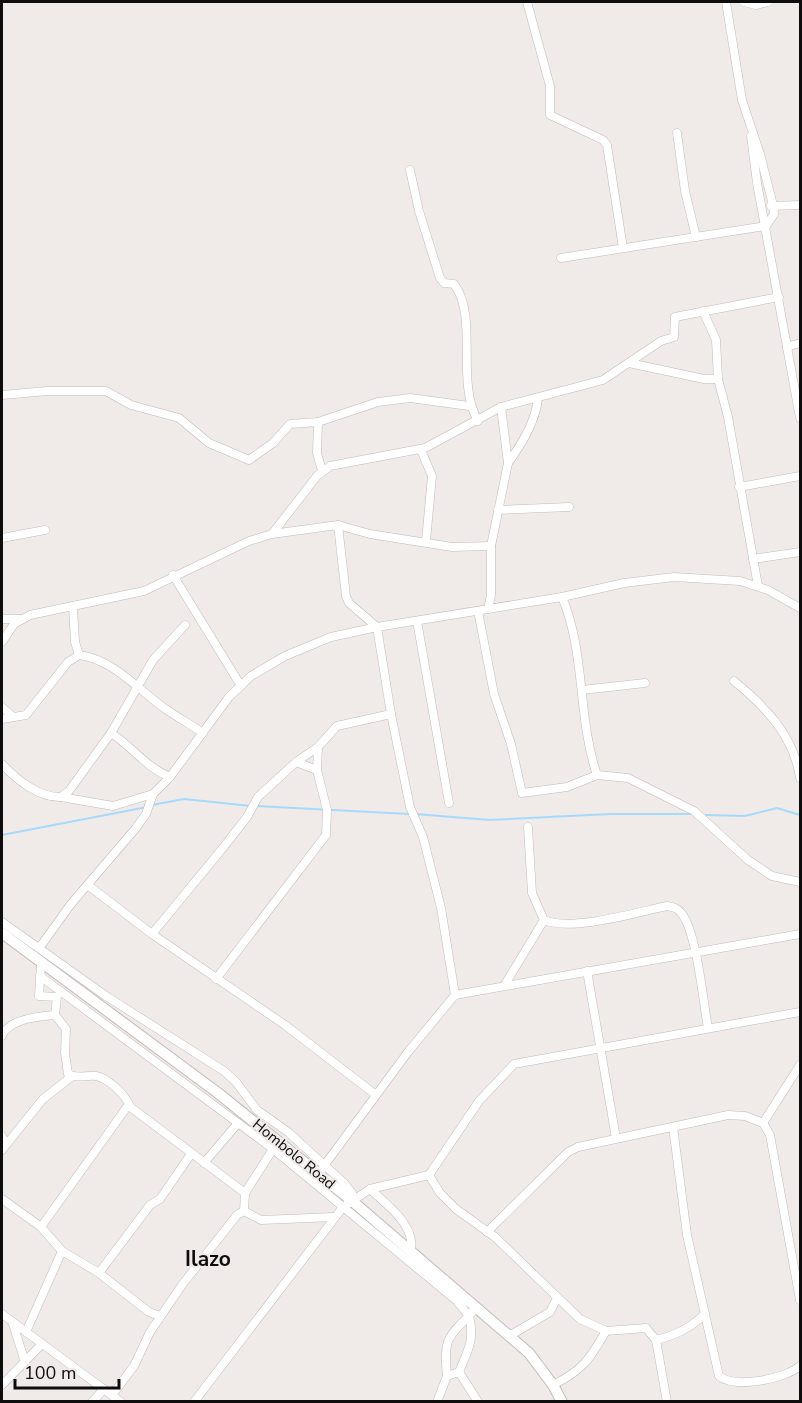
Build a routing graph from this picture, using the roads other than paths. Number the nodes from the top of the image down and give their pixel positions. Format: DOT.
graph roads {
  1 [pos="527,2"];
  2 [pos="726,2"];
  3 [pos="744,2"];
  4 [pos="768,2"];
  5 [pos="751,126"];
  6 [pos="677,133"];
  7 [pos="410,170"];
  8 [pos="773,205"];
  9 [pos="801,205"];
  10 [pos="763,213"];
  11 [pos="766,226"];
  12 [pos="696,237"];
  13 [pos="623,248"];
  14 [pos="561,258"];
  15 [pos="779,297"];
  16 [pos="703,311"];
  17 [pos="801,343"];
  18 [pos="787,347"];
  19 [pos="629,363"];
  20 [pos="718,379"];
  21 [pos="797,379"];
  22 [pos="2,395"];
  23 [pos="538,398"];
  24 [pos="469,406"];
  25 [pos="501,406"];
  26 [pos="801,418"];
  27 [pos="318,422"];
  28 [pos="478,422"];
  29 [pos="421,450"];
  30 [pos="508,463"];
  31 [pos="322,471"];
  32 [pos="801,476"];
  33 [pos="739,487"];
  34 [pos="569,507"];
  35 [pos="498,510"];
  36 [pos="338,525"];
  37 [pos="45,530"];
  38 [pos="272,534"];
  39 [pos="2,538"];
  40 [pos="426,541"];
  41 [pos="490,546"];
  42 [pos="801,552"];
  43 [pos="753,559"];
  44 [pos="173,575"];
  45 [pos="758,586"];
  46 [pos="562,597"];
  47 [pos="73,607"];
  48 [pos="801,608"];
  49 [pos="488,609"];
  50 [pos="478,611"];
  51 [pos="2,619"];
  52 [pos="21,619"];
  53 [pos="417,621"];
  54 [pos="185,625"];
  55 [pos="377,627"];
  56 [pos="2,642"];
  57 [pos="80,655"];
  58 [pos="734,681"];
  59 [pos="645,683"];
  60 [pos="241,686"];
  61 [pos="139,688"];
  62 [pos="582,690"];
  63 [pos="2,707"];
  64 [pos="391,714"];
  65 [pos="12,716"];
  66 [pos="2,719"];
  67 [pos="111,733"];
  68 [pos="203,733"];
  69 [pos="318,747"];
  70 [pos="296,762"];
  71 [pos="2,764"];
  72 [pos="316,770"];
  73 [pos="597,775"];
  74 [pos="170,777"];
  75 [pos="801,778"];
  76 [pos="153,794"];
  77 [pos="61,797"];
  78 [pos="449,803"];
  79 [pos="528,827"];
  80 [pos="801,882"];
  81 [pos="89,886"];
  82 [pos="544,920"];
  83 [pos="2,922"];
  84 [pos="2,933"];
  85 [pos="152,934"];
  86 [pos="801,934"];
  87 [pos="40,947"];
  88 [pos="695,954"];
  89 [pos="41,964"];
  90 [pos="587,971"];
  91 [pos="40,976"];
  92 [pos="216,979"];
  93 [pos="504,986"];
  94 [pos="455,995"];
  95 [pos="801,1012"];
  96 [pos="55,1015"];
  97 [pos="708,1028"];
  98 [pos="2,1036"];
  99 [pos="600,1047"];
  100 [pos="801,1065"];
  101 [pos="71,1077"];
  102 [pos="376,1095"];
  103 [pos="129,1106"];
  104 [pos="238,1123"];
  105 [pos="764,1123"];
  106 [pos="673,1127"];
  107 [pos="288,1132"];
  108 [pos="2,1136"];
  109 [pos="616,1138"];
  110 [pos="276,1145"];
  111 [pos="4,1147"];
  112 [pos="191,1154"];
  113 [pos="204,1163"];
  114 [pos="321,1169"];
  115 [pos="429,1175"];
  116 [pos="370,1188"];
  117 [pos="245,1192"];
  118 [pos="2,1199"];
  119 [pos="347,1204"];
  120 [pos="244,1211"];
  121 [pos="334,1217"];
  122 [pos="42,1227"];
  123 [pos="488,1232"];
  124 [pos="801,1245"];
  125 [pos="790,1247"];
  126 [pos="62,1251"];
  127 [pos="411,1252"];
  128 [pos="99,1273"];
  129 [pos="557,1298"];
  130 [pos="801,1300"];
  131 [pos="476,1307"];
  132 [pos="570,1310"];
  133 [pos="550,1312"];
  134 [pos="2,1314"];
  135 [pos="705,1314"];
  136 [pos="160,1316"];
  137 [pos="469,1316"];
  138 [pos="13,1323"];
  139 [pos="606,1331"];
  140 [pos="26,1332"];
  141 [pos="509,1336"];
  142 [pos="656,1340"];
  143 [pos="42,1344"];
  144 [pos="25,1362"];
  145 [pos="801,1366"];
  146 [pos="459,1372"];
  147 [pos="447,1376"];
  148 [pos="2,1385"];
  149 [pos="554,1385"];
  150 [pos="104,1389"];
  151 [pos="112,1395"];
  152 [pos="92,1401"];
  153 [pos="121,1401"];
  154 [pos="194,1401"];
  155 [pos="437,1401"];
  156 [pos="478,1401"];
  157 [pos="562,1401"];
  158 [pos="667,1401"];
  1 -- 13 [label="street"];
  2 -- 5 [label="street"];
  3 -- 4 [label="street"];
  5 -- 8 [label="street"];
  5 -- 10 [label="street"];
  6 -- 12 [label="street"];
  7 -- 24 [label="street"];
  8 -- 9 [label="street"];
  8 -- 10 [label="street"];
  8 -- 11 [label="street"];
  10 -- 11 [label="street"];
  11 -- 12 [label="street"];
  11 -- 15 [label="street"];
  12 -- 13 [label="street"];
  13 -- 14 [label="street"];
  15 -- 16 [label="street"];
  15 -- 18 [label="street"];
  16 -- 19 [label="street"];
  16 -- 20 [label="street"];
  17 -- 18 [label="street"];
  18 -- 21 [label="street"];
  19 -- 20 [label="street"];
  19 -- 23 [label="street"];
  20 -- 33 [label="street"];
  21 -- 26 [label="street"];
  22 -- 27 [label="street"];
  23 -- 25 [label="street"];
  23 -- 30 [label="street"];
  24 -- 27 [label="street"];
  24 -- 28 [label="street"];
  25 -- 28 [label="street"];
  25 -- 30 [label="street"];
  27 -- 31 [label="street"];
  28 -- 29 [label="street"];
  29 -- 31 [label="street"];
  29 -- 40 [label="street"];
  30 -- 35 [label="street"];
  31 -- 38 [label="street"];
  32 -- 33 [label="street"];
  33 -- 43 [label="street"];
  34 -- 35 [label="street"];
  35 -- 41 [label="street"];
  36 -- 38 [label="street"];
  36 -- 40 [label="street"];
  36 -- 55 [label="street"];
  37 -- 39 [label="street"];
  38 -- 44 [label="street"];
  40 -- 41 [label="street"];
  41 -- 49 [label="street"];
  42 -- 43 [label="street"];
  43 -- 45 [label="street"];
  44 -- 47 [label="street"];
  44 -- 60 [label="street"];
  45 -- 46 [label="street"];
  45 -- 48 [label="street"];
  46 -- 49 [label="street"];
  46 -- 62 [label="street"];
  47 -- 52 [label="street"];
  47 -- 57 [label="street"];
  49 -- 50 [label="street"];
  50 -- 53 [label="street"];
  50 -- 73 [label="street"];
  51 -- 52 [label="street"];
  52 -- 56 [label="street"];
  53 -- 55 [label="street"];
  53 -- 78 [label="street"];
  54 -- 61 [label="street"];
  55 -- 60 [label="street"];
  55 -- 64 [label="street"];
  57 -- 61 [label="street"];
  57 -- 65 [label="street"];
  58 -- 75 [label="street"];
  59 -- 62 [label="street"];
  60 -- 68 [label="street"];
  61 -- 67 [label="street"];
  61 -- 68 [label="street"];
  62 -- 73 [label="street"];
  63 -- 65 [label="street"];
  64 -- 69 [label="street"];
  64 -- 94 [label="street"];
  65 -- 66 [label="street"];
  67 -- 74 [label="street"];
  67 -- 77 [label="street"];
  68 -- 74 [label="street"];
  69 -- 70 [label="street"];
  69 -- 72 [label="street"];
  70 -- 72 [label="street"];
  70 -- 85 [label="street"];
  71 -- 77 [label="street"];
  72 -- 92 [label="street"];
  73 -- 80 [label="street"];
  74 -- 76 [label="street"];
  76 -- 77 [label="street"];
  76 -- 81 [label="street"];
  79 -- 82 [label="street"];
  81 -- 85 [label="street"];
  81 -- 87 [label="street"];
  82 -- 88 [label="street"];
  82 -- 93 [label="street"];
  83 -- 87 [label="street"];
  84 -- 89 [label="street, Hombolo Road"];
  85 -- 92 [label="street"];
  86 -- 88 [label="street"];
  87 -- 107 [label="street"];
  88 -- 90 [label="street"];
  88 -- 97 [label="street"];
  89 -- 91 [label="street"];
  89 -- 110 [label="street, Hombolo Road"];
  90 -- 93 [label="street"];
  90 -- 99 [label="street"];
  91 -- 96 [label="street"];
  91 -- 104 [label="street"];
  92 -- 102 [label="street"];
  93 -- 94 [label="street"];
  94 -- 102 [label="street"];
  95 -- 97 [label="street"];
  96 -- 98 [label="street"];
  96 -- 101 [label="street"];
  97 -- 99 [label="street"];
  99 -- 109 [label="street"];
  99 -- 115 [label="street"];
  100 -- 105 [label="street"];
  101 -- 103 [label="street"];
  101 -- 111 [label="street"];
  102 -- 114 [label="street"];
  103 -- 112 [label="street"];
  103 -- 122 [label="street"];
  104 -- 110 [label="street"];
  104 -- 113 [label="street"];
  105 -- 106 [label="street"];
  105 -- 125 [label="street"];
  106 -- 109 [label="street"];
  106 -- 135 [label="street"];
  107 -- 110 [label="street"];
  107 -- 114 [label="street"];
  108 -- 111 [label="street"];
  109 -- 123 [label="street"];
  110 -- 114 [label="street, Hombolo Road"];
  110 -- 117 [label="street"];
  110 -- 119 [label="street"];
  112 -- 113 [label="street"];
  112 -- 128 [label="street"];
  113 -- 117 [label="street"];
  114 -- 119 [label="street, Hombolo Road"];
  115 -- 116 [label="street"];
  115 -- 123 [label="street"];
  116 -- 119 [label="street"];
  116 -- 127 [label="street"];
  117 -- 120 [label="street"];
  118 -- 122 [label="street"];
  119 -- 121 [label="street"];
  119 -- 127 [label="street, Hombolo Road"];
  119 -- 137 [label="street"];
  120 -- 121 [label="street"];
  120 -- 136 [label="street"];
  121 -- 154 [label="street"];
  122 -- 126 [label="street"];
  123 -- 129 [label="street"];
  124 -- 125 [label="street"];
  125 -- 130 [label="street"];
  126 -- 128 [label="street"];
  126 -- 140 [label="street"];
  127 -- 131 [label="street, Hombolo Road"];
  128 -- 136 [label="street"];
  129 -- 132 [label="street"];
  129 -- 133 [label="street"];
  131 -- 137 [label="street"];
  131 -- 141 [label="street, Hombolo Road"];
  132 -- 133 [label="street"];
  132 -- 139 [label="street"];
  133 -- 141 [label="street"];
  134 -- 138 [label="street"];
  135 -- 142 [label="street"];
  135 -- 145 [label="street"];
  136 -- 151 [label="street"];
  137 -- 146 [label="street"];
  137 -- 147 [label="street"];
  138 -- 140 [label="street"];
  138 -- 144 [label="street"];
  139 -- 142 [label="street"];
  139 -- 149 [label="street"];
  140 -- 143 [label="street"];
  141 -- 149 [label="street, Hombolo Road"];
  142 -- 158 [label="street"];
  143 -- 144 [label="street"];
  143 -- 150 [label="street"];
  144 -- 148 [label="street"];
  146 -- 147 [label="street"];
  146 -- 156 [label="street"];
  147 -- 155 [label="street"];
  149 -- 157 [label="street, Hombolo Road"];
  150 -- 151 [label="street"];
  150 -- 152 [label="street"];
  151 -- 153 [label="street"];
}
